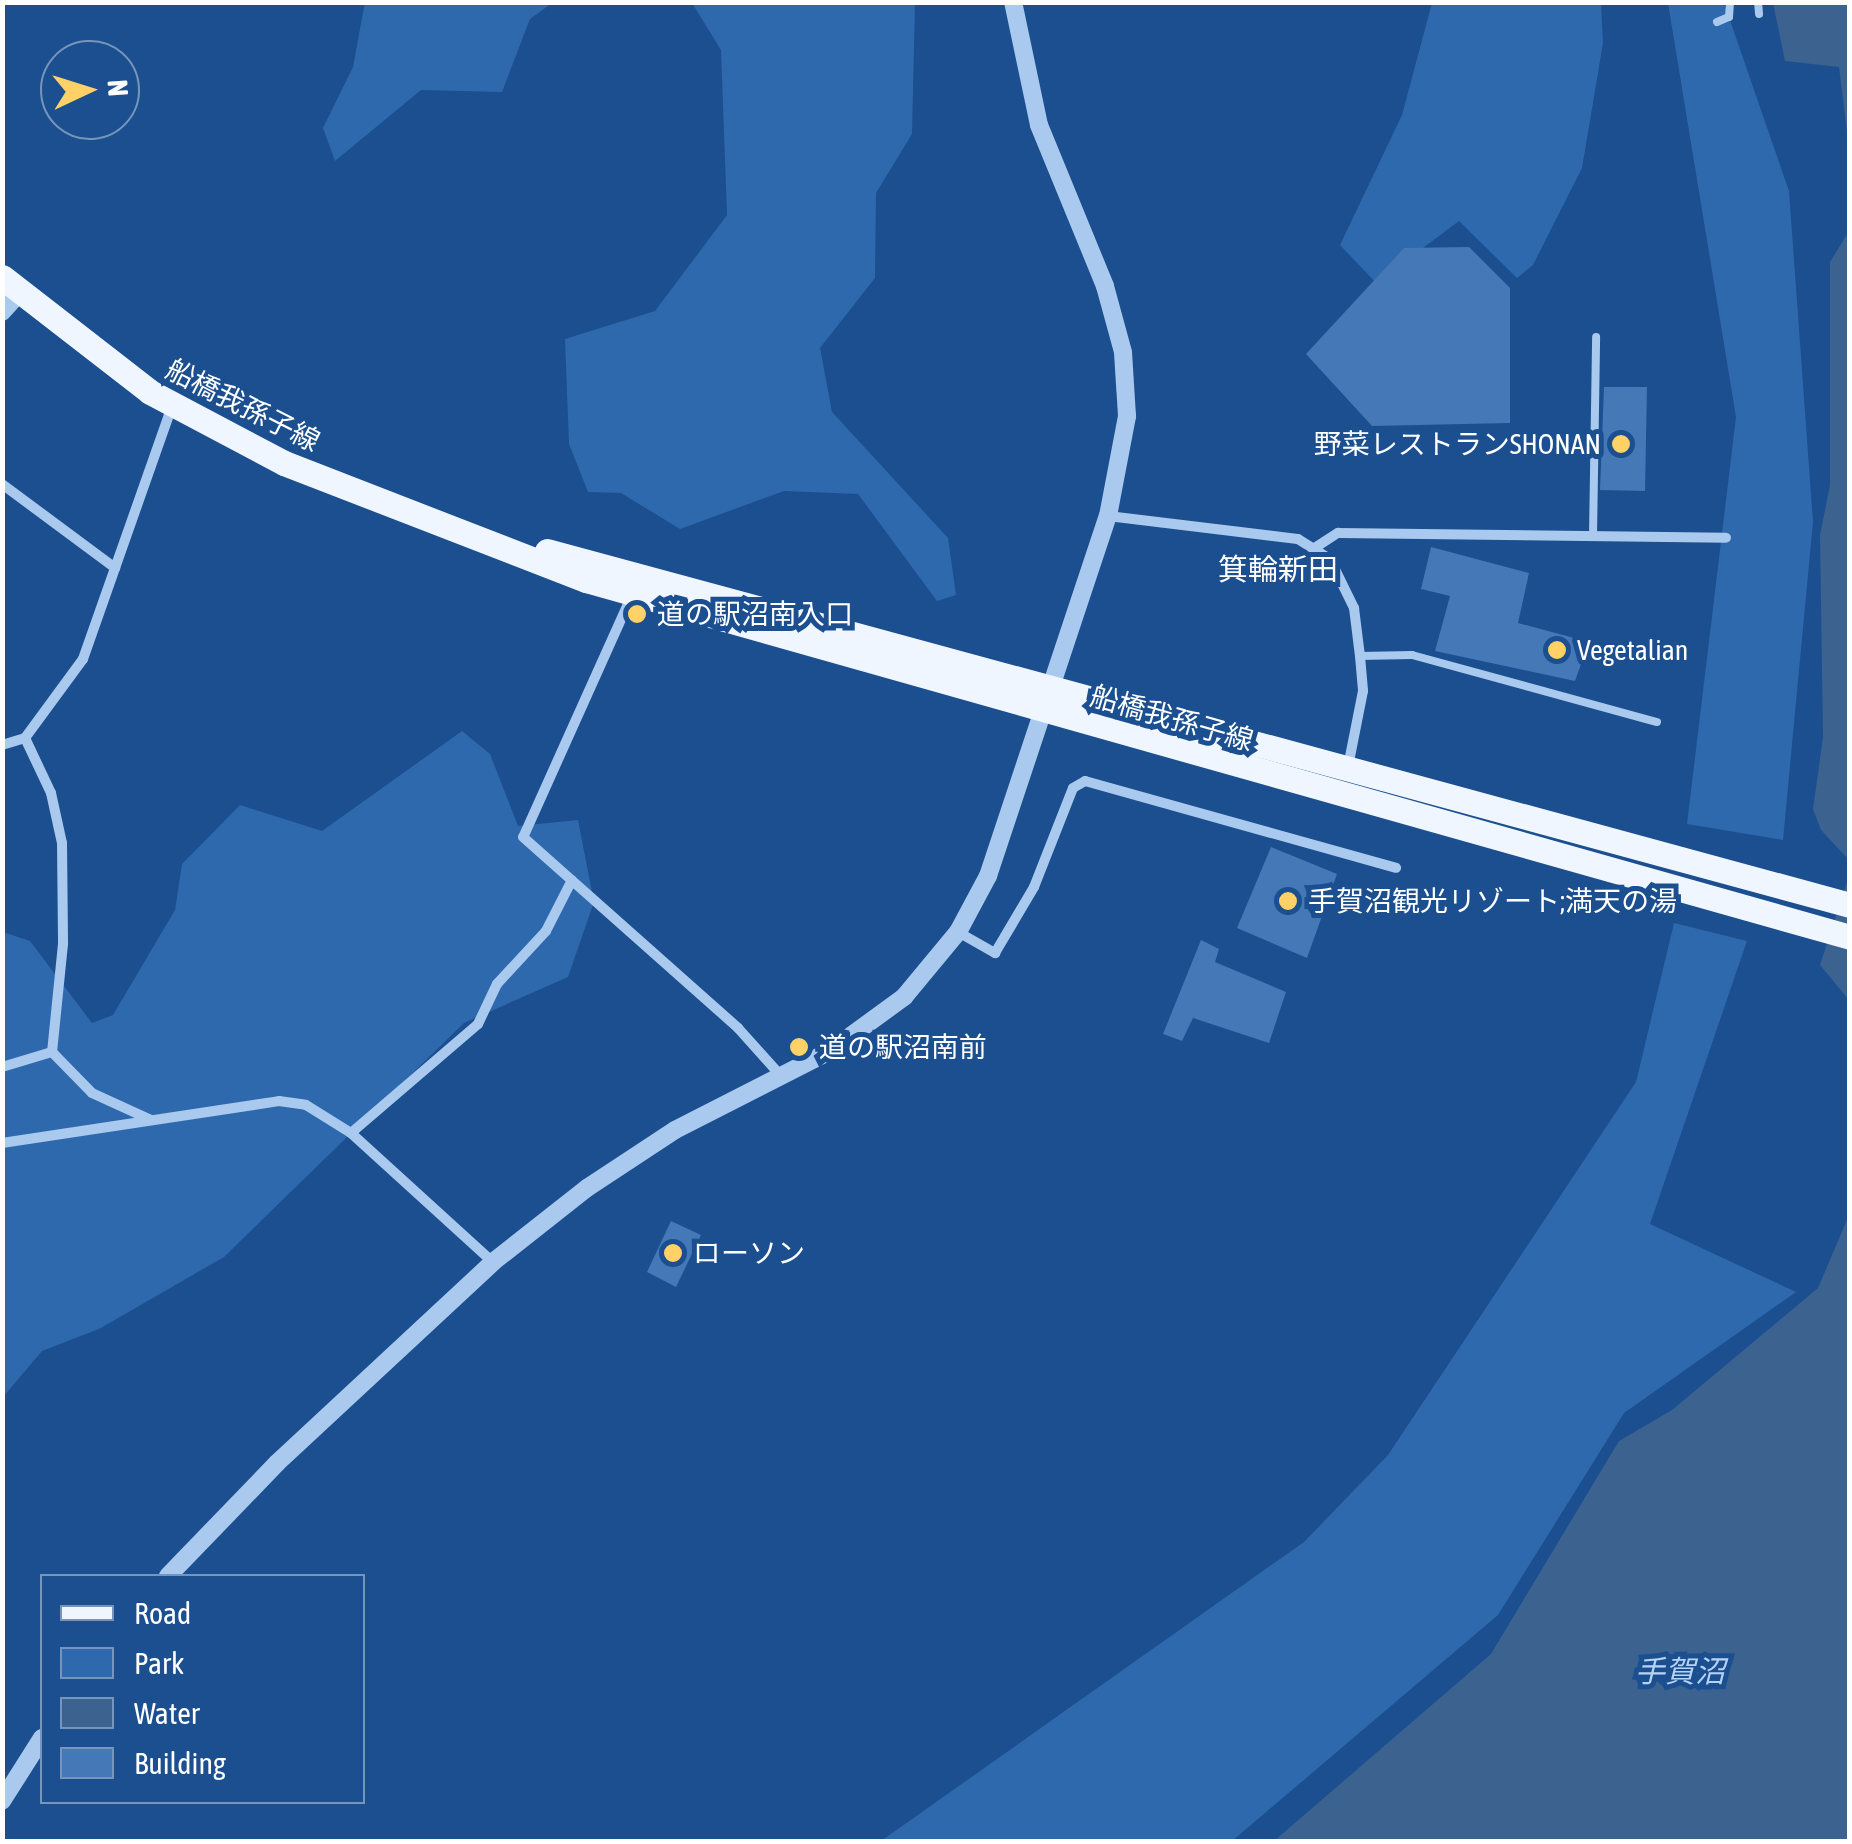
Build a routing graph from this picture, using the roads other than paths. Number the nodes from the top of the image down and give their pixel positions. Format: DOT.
graph roads {
  1 [pos="1013,2"];
  2 [pos="1730,2"];
  3 [pos="1758,2"];
  4 [pos="1759,14"];
  5 [pos="1717,22"];
  6 [pos="8,294"];
  7 [pos="1596,337"];
  8 [pos="172,404"];
  9 [pos="2,484"];
  10 [pos="1108,516"];
  11 [pos="1593,536"];
  12 [pos="484,537"];
  13 [pos="1726,538"];
  14 [pos="1313,548"];
  15 [pos="115,568"];
  16 [pos="632,594"];
  17 [pos="1360,656"];
  18 [pos="1054,686"];
  19 [pos="1045,713"];
  20 [pos="1657,722"];
  21 [pos="25,738"];
  22 [pos="2,745"];
  23 [pos="1348,767"];
  24 [pos="1396,868"];
  25 [pos="572,880"];
  26 [pos="1850,905"];
  27 [pos="958,932"];
  28 [pos="1850,937"];
  29 [pos="52,1052"];
  30 [pos="2,1067"];
  31 [pos="782,1077"];
  32 [pos="153,1120"];
  33 [pos="351,1133"];
  34 [pos="2,1144"];
  35 [pos="493,1262"];
  36 [pos="170,1574"];
  37 [pos="40,1741"];
  38 [pos="2,1801"];
  1 -- 10 [label="street"];
  2 -- 5 [label="lane"];
  3 -- 4 [label="lane"];
  6 -- 8 [label="main road, 船橋我孫子線"];
  7 -- 11 [label="lane"];
  8 -- 12 [label="main road, 船橋我孫子線"];
  8 -- 15 [label="street"];
  9 -- 15 [label="street"];
  10 -- 14 [label="street"];
  10 -- 18 [label="street"];
  11 -- 13 [label="street"];
  11 -- 14 [label="street"];
  12 -- 16 [label="main road, 船橋我孫子線"];
  12 -- 18 [label="main road, 船橋我孫子線"];
  14 -- 17 [label="street"];
  15 -- 21 [label="street"];
  16 -- 19 [label="main road, 船橋我孫子線"];
  16 -- 25 [label="street"];
  17 -- 20 [label="lane"];
  17 -- 23 [label="street"];
  18 -- 19 [label="street"];
  18 -- 23 [label="main road, 船橋我孫子線"];
  19 -- 27 [label="street"];
  19 -- 28 [label="main road, 船橋我孫子線"];
  21 -- 22 [label="street"];
  21 -- 29 [label="street"];
  23 -- 26 [label="main road, 船橋我孫子線"];
  24 -- 27 [label="street"];
  25 -- 31 [label="street"];
  25 -- 33 [label="street"];
  27 -- 31 [label="street"];
  29 -- 30 [label="street"];
  29 -- 32 [label="street"];
  31 -- 35 [label="street"];
  32 -- 33 [label="street"];
  32 -- 34 [label="street"];
  33 -- 35 [label="street"];
  35 -- 36 [label="street"];
  37 -- 38 [label="street"];
}
